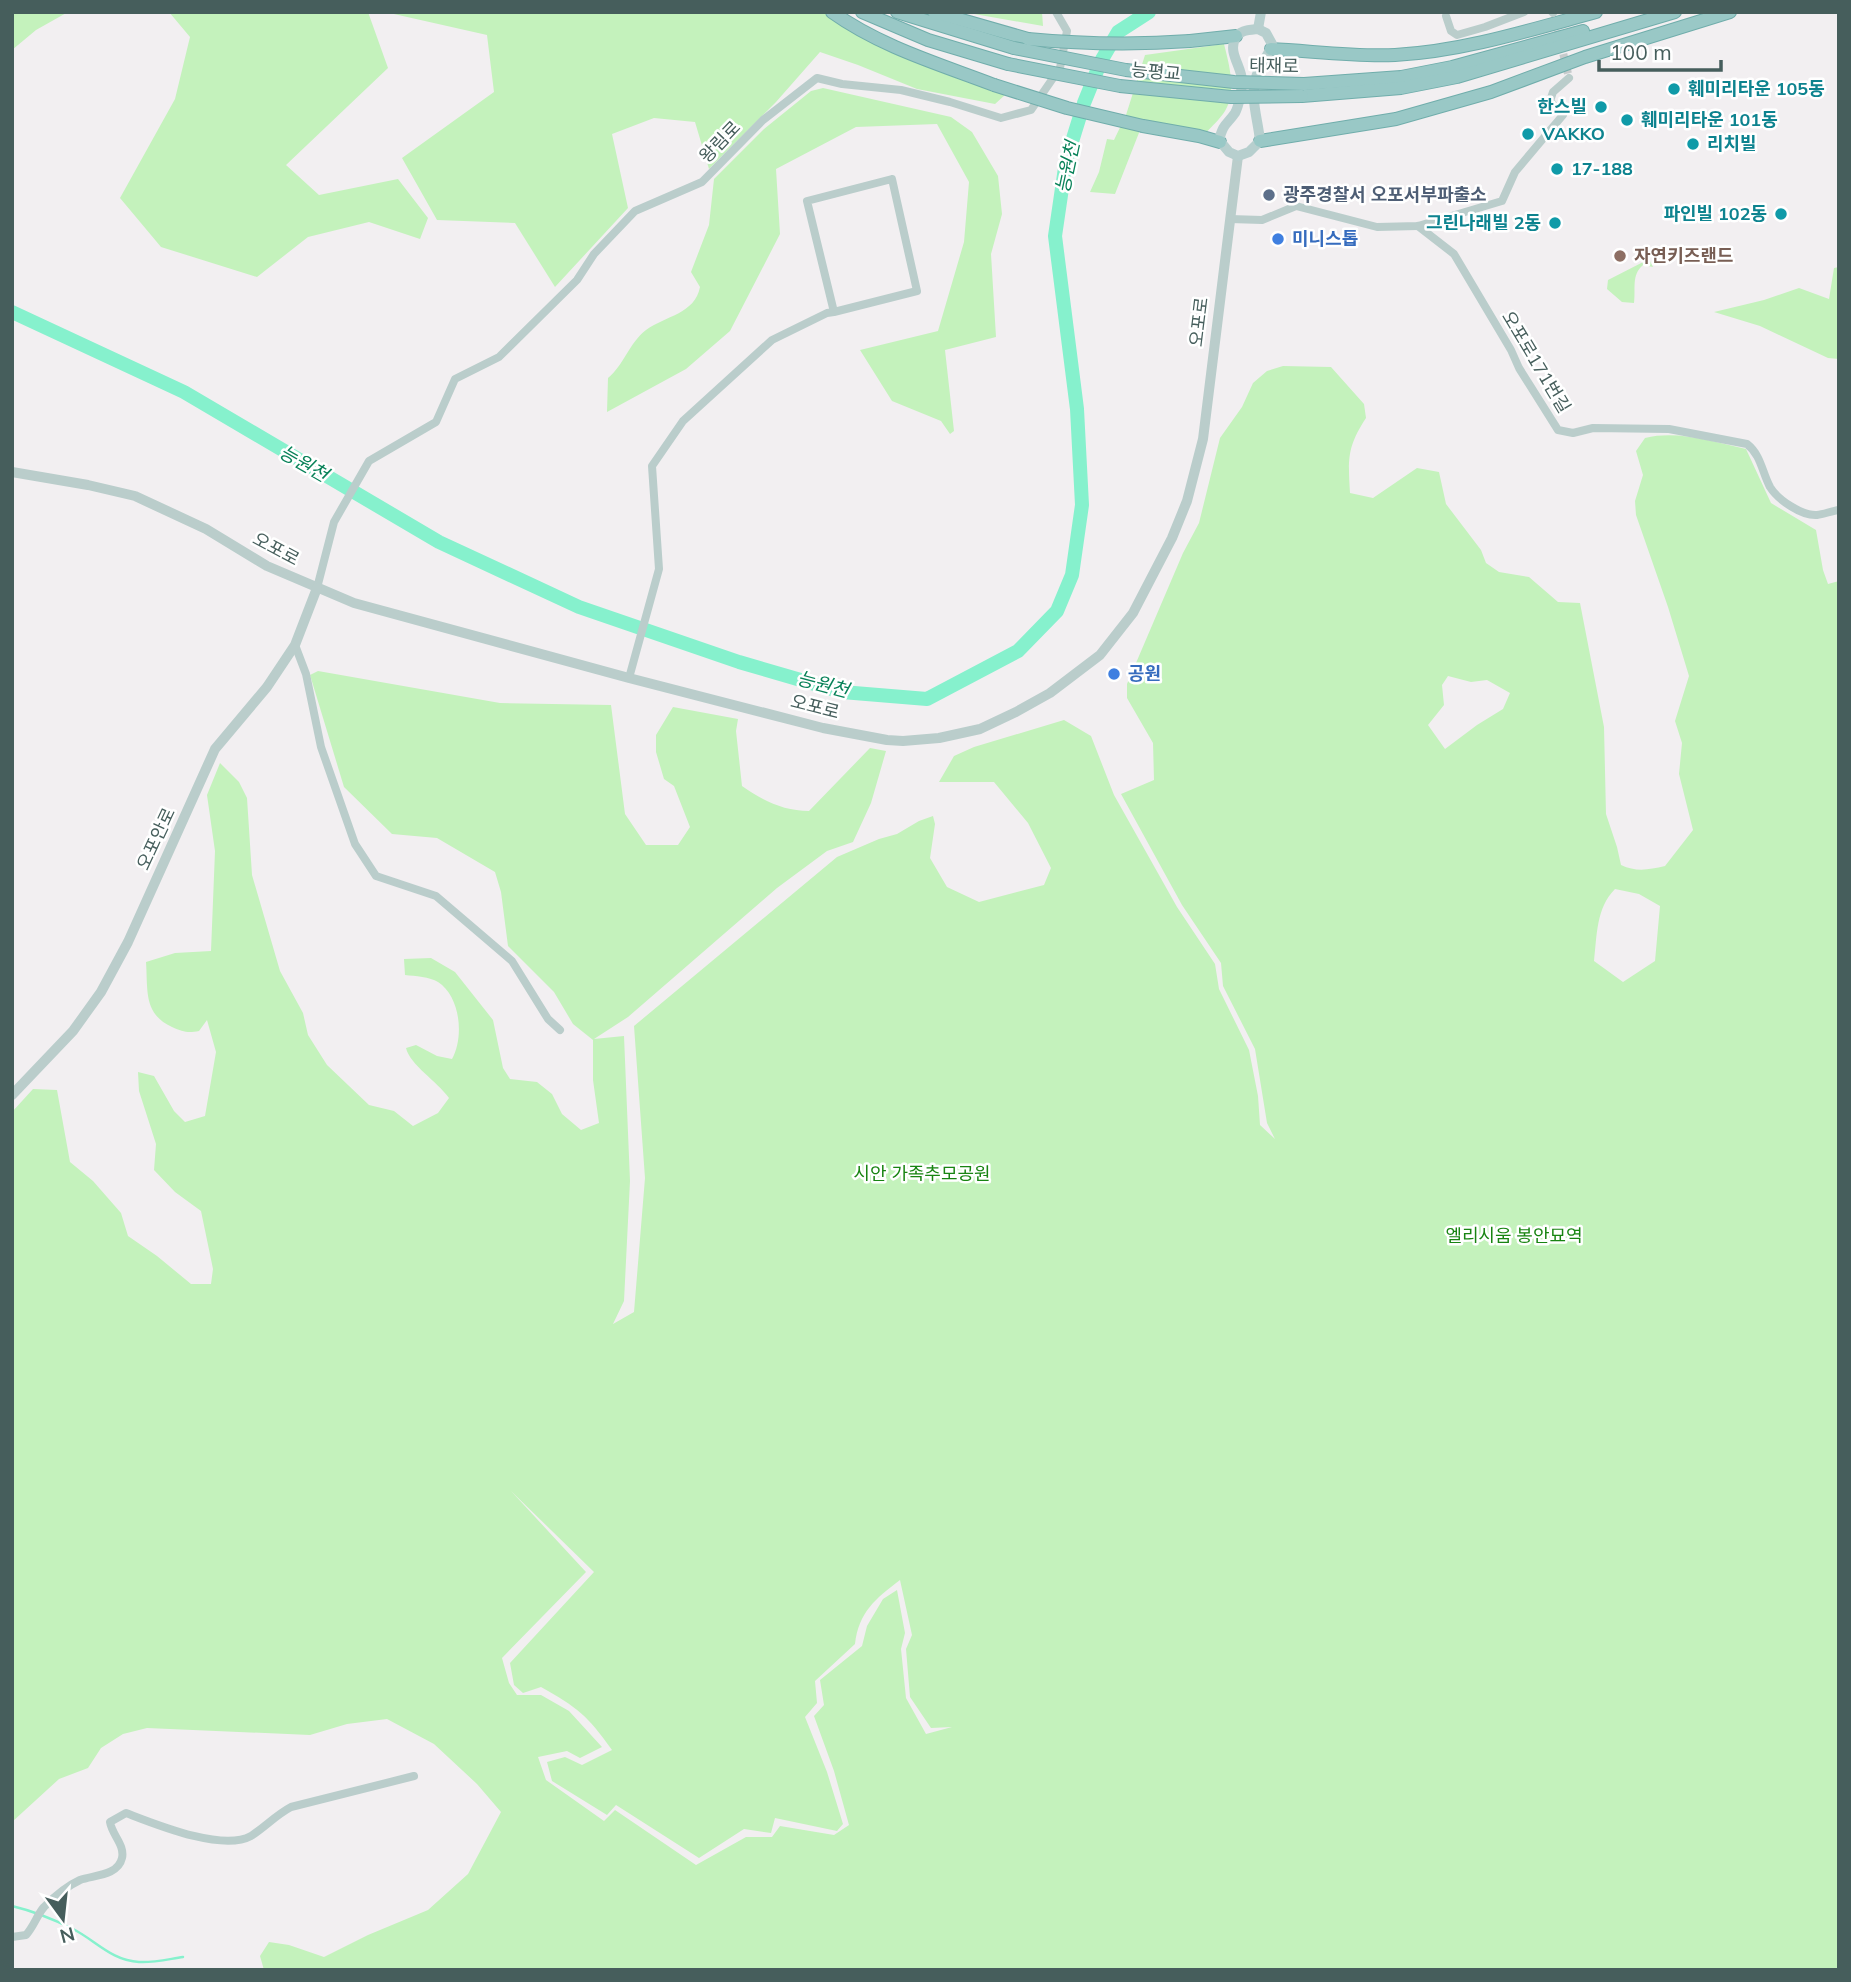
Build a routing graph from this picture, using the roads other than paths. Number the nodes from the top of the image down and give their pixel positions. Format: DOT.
graph roads {
  1 [pos="832,12"];
  2 [pos="862,12"];
  3 [pos="897,12"];
  4 [pos="934,12"];
  5 [pos="1056,12"];
  6 [pos="1261,12"];
  7 [pos="1524,12"];
  8 [pos="1596,12"];
  9 [pos="1650,12"];
  10 [pos="1675,12"];
  11 [pos="1730,12"];
  12 [pos="1446,16"];
  13 [pos="1258,29"];
  14 [pos="1236,36"];
  15 [pos="1271,49"];
  16 [pos="1569,78"];
  17 [pos="1303,90"];
  18 [pos="1260,141"];
  19 [pos="1220,142"];
  20 [pos="1238,156"];
  21 [pos="1230,219"];
  22 [pos="1418,226"];
  23 [pos="834,312"];
  24 [pos="12,472"];
  25 [pos="1839,510"];
  26 [pos="317,588"];
  27 [pos="295,645"];
  28 [pos="629,678"];
  29 [pos="560,1030"];
  30 [pos="12,1095"];
  31 [pos="414,1776"];
  32 [pos="12,1937"];
  1 -- 19 [label="highway, bridge"];
  2 -- 17 [label="highway, 능평교, bridge"];
  3 -- 17 [label="highway, 태재로, bridge"];
  4 -- 14 [label="highway, bridge"];
  5 -- 26 [label="street, 왕림로"];
  6 -- 13 [label="main road"];
  7 -- 12 [label="street"];
  8 -- 15 [label="highway"];
  9 -- 17 [label="highway, 태재로"];
  10 -- 17 [label="highway, 태재로"];
  11 -- 18 [label="highway"];
  13 -- 14 [label="main road"];
  13 -- 15 [label="main road"];
  14 -- 19 [label="main road"];
  15 -- 18 [label="main road"];
  16 -- 22 [label="street"];
  18 -- 20 [label="main road"];
  19 -- 20 [label="main road"];
  20 -- 21 [label="street, 오포로"];
  21 -- 22 [label="street"];
  21 -- 28 [label="street, 오포로"];
  22 -- 25 [label="street, 오포로171번길"];
  23 -- 23 [label="street"];
  23 -- 28 [label="street"];
  24 -- 26 [label="street, 오포로"];
  26 -- 27 [label="street, 오포안로"];
  26 -- 28 [label="street, 오포로"];
  27 -- 29 [label="street"];
  27 -- 30 [label="street, 오포안로"];
  31 -- 32 [label="street"];
}
